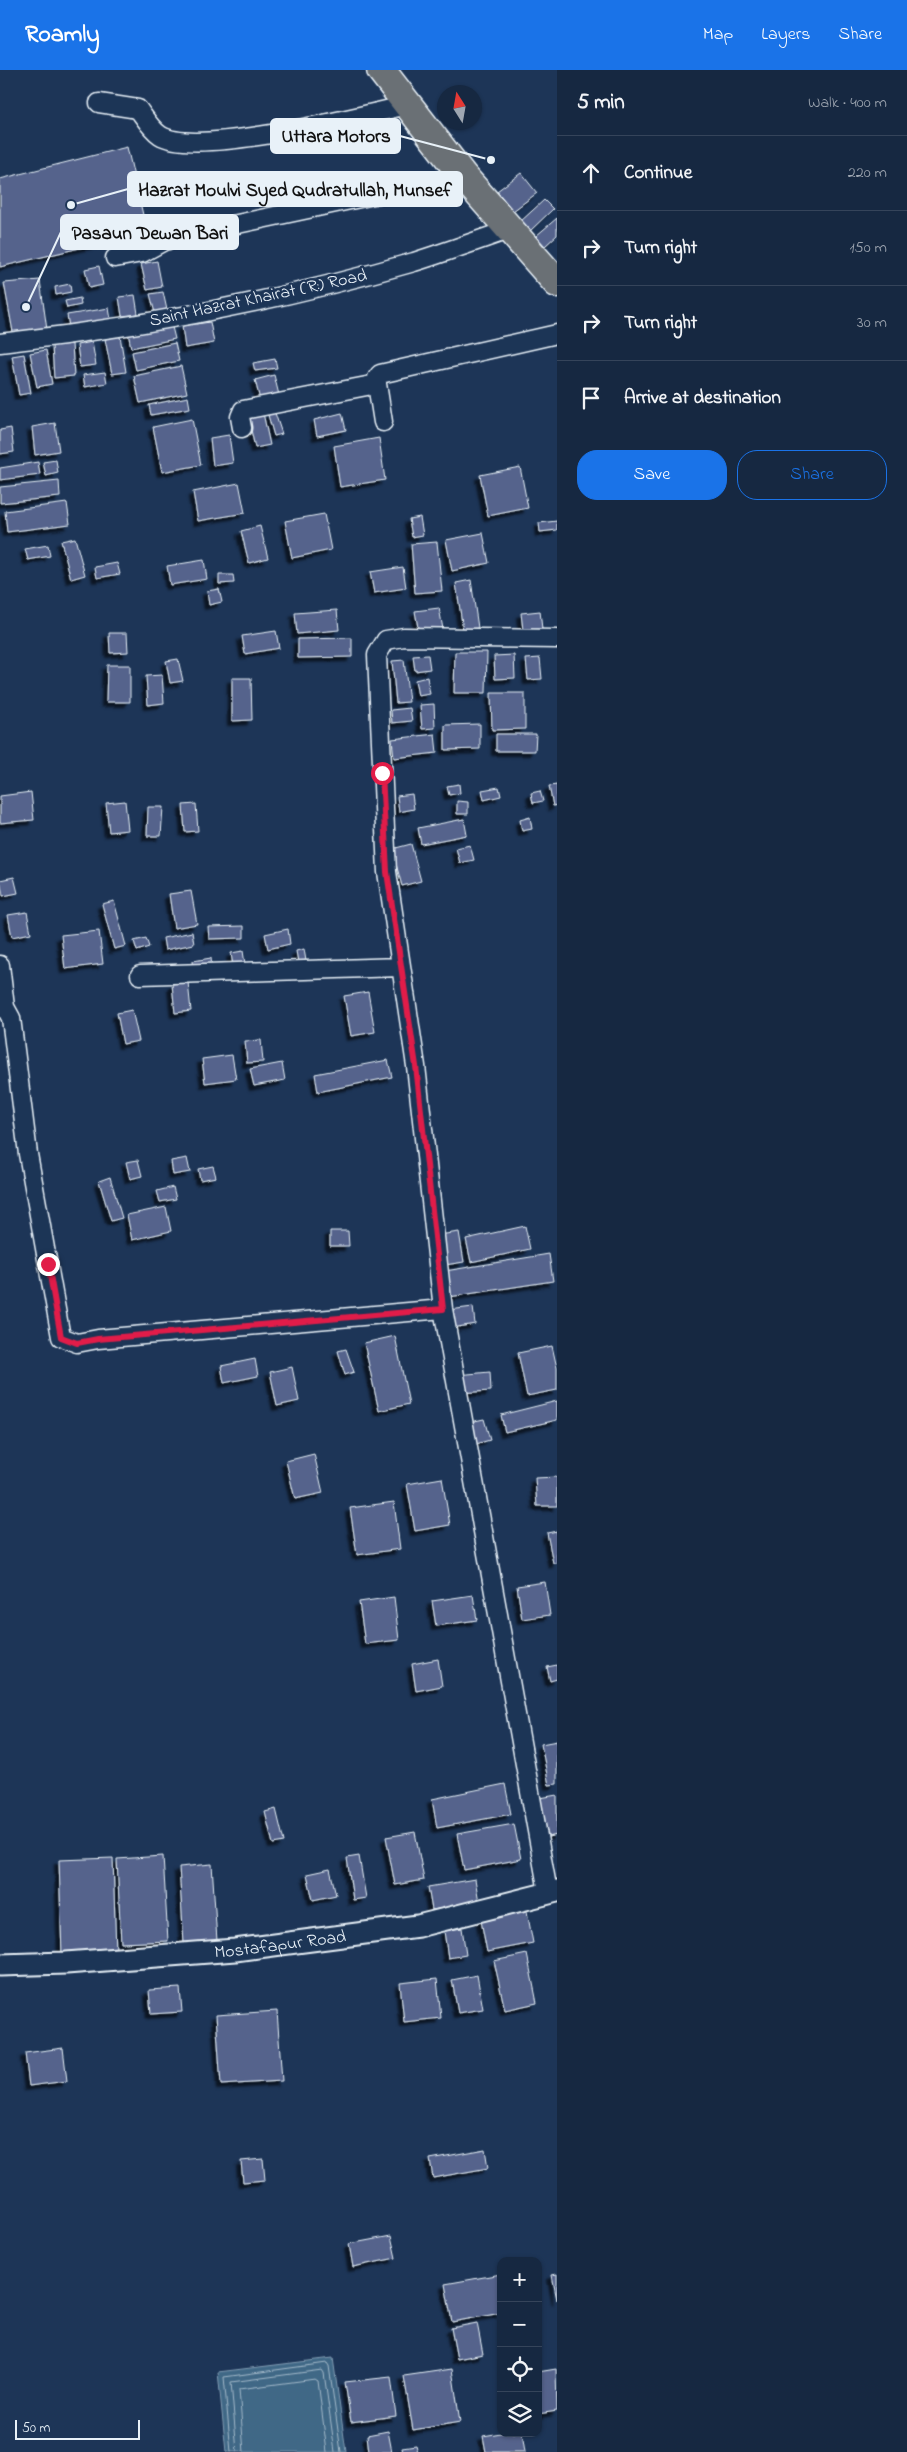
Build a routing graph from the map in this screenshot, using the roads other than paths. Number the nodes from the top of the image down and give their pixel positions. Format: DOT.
graph roads {
  1 [pos="381,70"];
  2 [pos="98,103"];
  3 [pos="408,105"];
  4 [pos="463,176"];
  5 [pos="511,229"];
  6 [pos="115,258"];
  7 [pos="557,283"];
  8 [pos="557,334"];
  9 [pos="0,343"];
  10 [pos="377,384"];
  11 [pos="383,422"];
  12 [pos="242,428"];
  13 [pos="557,639"];
  14 [pos="0,965"];
  15 [pos="401,967"];
  16 [pos="140,975"];
  17 [pos="3,1007"];
  18 [pos="443,1309"];
  19 [pos="553,1892"];
  20 [pos="0,1965"];
  1 -- 3 [label="highway"];
  2 -- 3 [label="street"];
  3 -- 4 [label="highway"];
  4 -- 5 [label="highway"];
  4 -- 6 [label="street"];
  5 -- 7 [label="highway"];
  5 -- 9 [label="street, Saint Hazrat Khairat (R:) Road"];
  8 -- 10 [label="street"];
  10 -- 11 [label="street"];
  10 -- 12 [label="street"];
  13 -- 15 [label="street"];
  14 -- 17 [label="street"];
  15 -- 16 [label="street"];
  15 -- 18 [label="street"];
  17 -- 18 [label="street"];
  18 -- 19 [label="street"];
  19 -- 20 [label="street, Mostafapur Road"];
}
